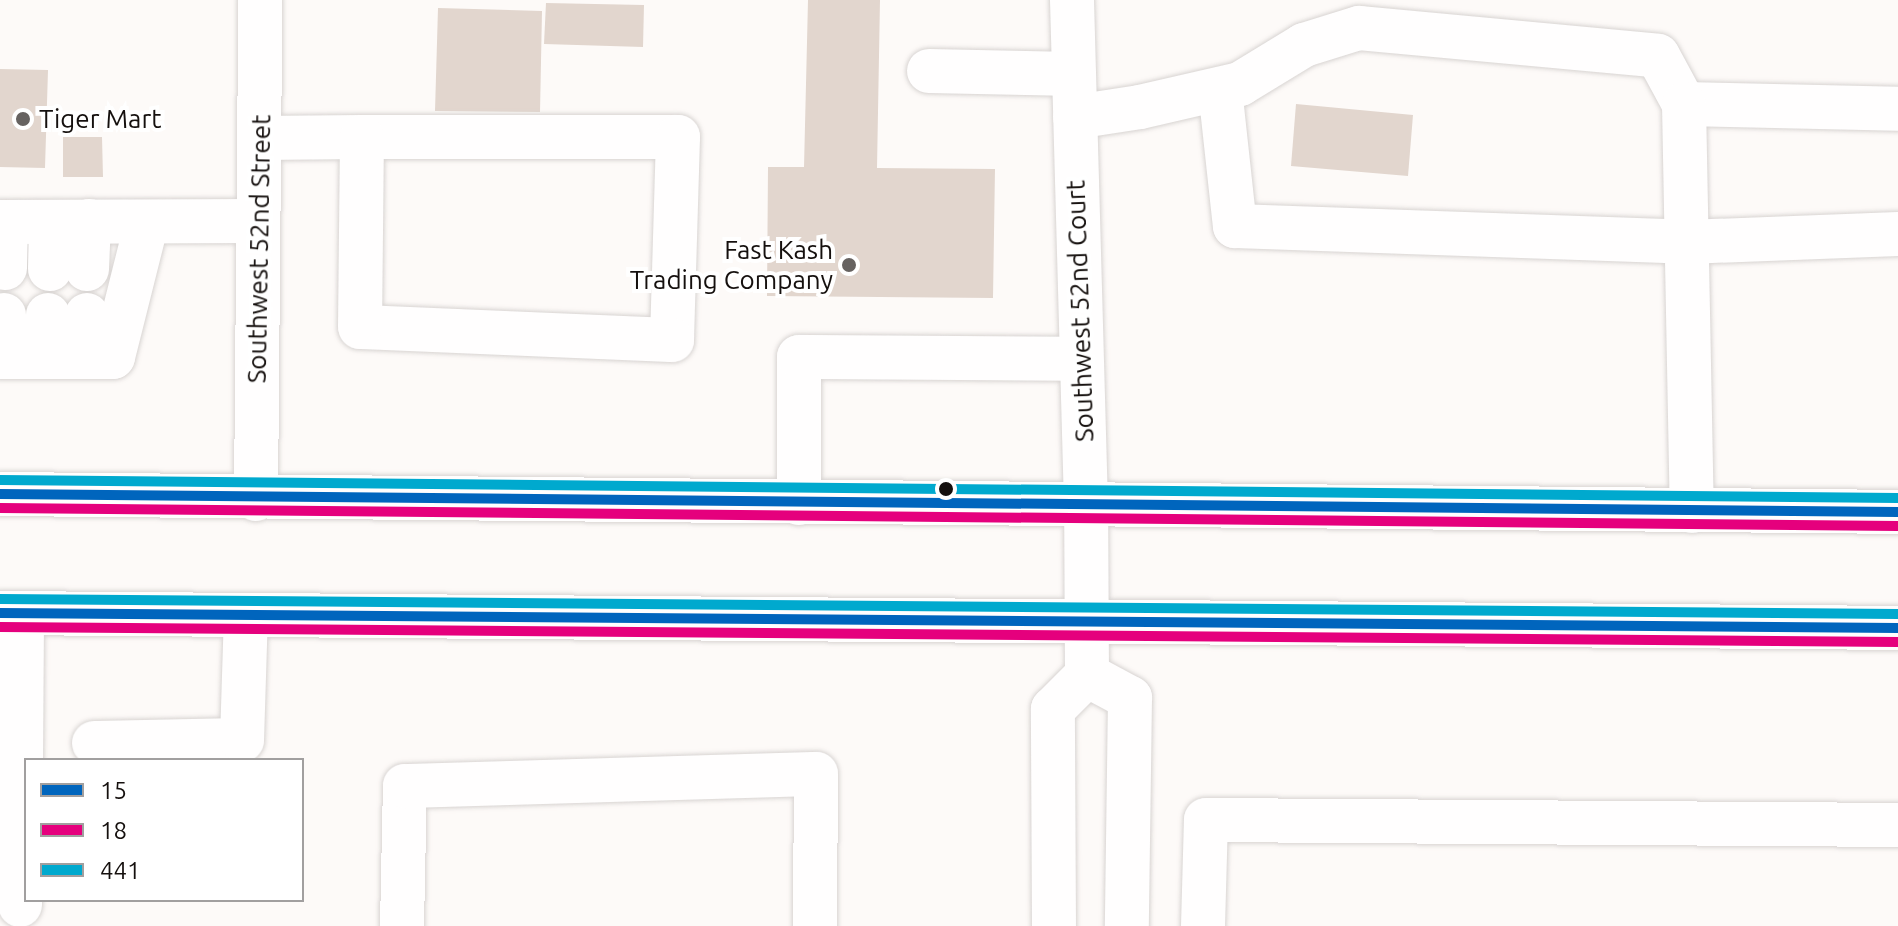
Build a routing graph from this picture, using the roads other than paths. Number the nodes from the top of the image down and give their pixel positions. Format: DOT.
graph roads {
  1 [pos="260,0"];
  2 [pos="1072,0"];
  3 [pos="929,71"];
  4 [pos="1074,74"];
  5 [pos="1220,89"];
  6 [pos="1684,104"];
  7 [pos="1898,109"];
  8 [pos="1075,117"];
  9 [pos="362,137"];
  10 [pos="260,138"];
  11 [pos="70,221"];
  12 [pos="258,221"];
  13 [pos="3,222"];
  14 [pos="147,222"];
  15 [pos="1898,234"];
  16 [pos="1687,242"];
  17 [pos="5,268"];
  18 [pos="69,269"];
  19 [pos="2,343"];
  20 [pos="1081,359"];
  21 [pos="0,494"];
  22 [pos="256,499"];
  23 [pos="799,503"];
  24 [pos="1086,505"];
  25 [pos="1692,511"];
  26 [pos="1898,512"];
  27 [pos="11,613"];
  28 [pos="246,615"];
  29 [pos="1087,623"];
  30 [pos="1898,628"];
  31 [pos="1087,675"];
  32 [pos="10,714"];
  33 [pos="94,743"];
  34 [pos="1898,825"];
  35 [pos="20,905"];
  36 [pos="402,926"];
  37 [pos="815,926"];
  38 [pos="1054,926"];
  39 [pos="1127,926"];
  40 [pos="1203,926"];
  1 -- 10 [label="main road, Southwest 52nd Street"];
  2 -- 4 [label="main road, Southwest 52nd Court"];
  3 -- 4 [label="main road"];
  4 -- 8 [label="main road, Southwest 52nd Court"];
  5 -- 6 [label="main road"];
  5 -- 8 [label="main road"];
  5 -- 16 [label="main road"];
  6 -- 7 [label="main road"];
  6 -- 16 [label="main road"];
  8 -- 20 [label="main road, Southwest 52nd Court"];
  9 -- 9 [label="main road"];
  9 -- 10 [label="main road"];
  10 -- 12 [label="main road, Southwest 52nd Street"];
  11 -- 13 [label="main road"];
  11 -- 14 [label="main road"];
  11 -- 18 [label="main road"];
  12 -- 14 [label="main road"];
  12 -- 22 [label="main road, Southwest 52nd Street"];
  13 -- 17 [label="main road"];
  14 -- 19 [label="main road"];
  15 -- 16 [label="main road"];
  16 -- 25 [label="main road"];
  20 -- 23 [label="main road"];
  20 -- 24 [label="main road, Southwest 52nd Court"];
  21 -- 22 [label="main road"];
  22 -- 23 [label="main road"];
  23 -- 24 [label="main road"];
  24 -- 25 [label="main road"];
  24 -- 29 [label="main road, Southwest 52nd Court"];
  25 -- 26 [label="main road"];
  27 -- 28 [label="main road"];
  27 -- 32 [label="main road"];
  28 -- 29 [label="main road"];
  28 -- 33 [label="main road"];
  29 -- 30 [label="main road"];
  29 -- 31 [label="main road, Southwest 52nd Court"];
  31 -- 38 [label="main road"];
  31 -- 39 [label="main road"];
  32 -- 35 [label="main road"];
  34 -- 40 [label="main road"];
  36 -- 37 [label="main road"];
}
